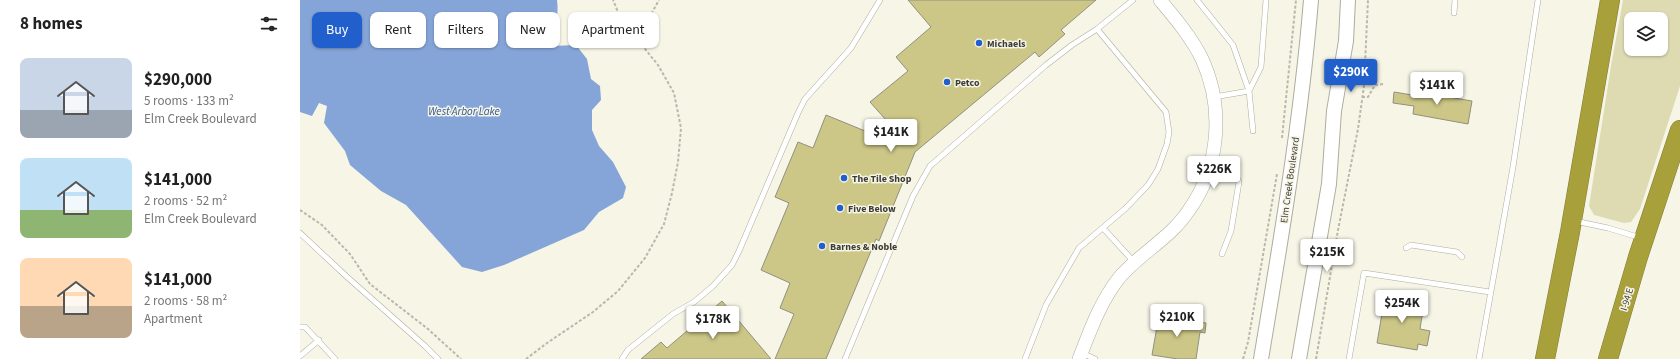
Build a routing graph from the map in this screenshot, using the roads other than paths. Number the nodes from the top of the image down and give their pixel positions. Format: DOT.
graph roads {
  1 [pos="880,0"];
  2 [pos="1133,0"];
  3 [pos="1160,0"];
  4 [pos="1197,0"];
  5 [pos="1266,0"];
  6 [pos="1311,0"];
  7 [pos="1348,0"];
  8 [pos="1455,0"];
  9 [pos="1538,0"];
  10 [pos="1610,0"];
  11 [pos="1454,13"];
  12 [pos="1097,29"];
  13 [pos="1249,91"];
  14 [pos="1213,97"];
  15 [pos="1680,130"];
  16 [pos="1253,131"];
  17 [pos="1212,158"];
  18 [pos="1572,221"];
  19 [pos="1103,228"];
  20 [pos="300,232"];
  21 [pos="1644,238"];
  22 [pos="1406,248"];
  23 [pos="1222,254"];
  24 [pos="1462,257"];
  25 [pos="1135,263"];
  26 [pos="1490,292"];
  27 [pos="300,327"];
  28 [pos="319,340"];
  29 [pos="300,356"];
  30 [pos="1080,356"];
  31 [pos="335,359"];
  32 [pos="438,359"];
  33 [pos="622,359"];
  34 [pos="845,359"];
  35 [pos="1025,359"];
  36 [pos="1095,359"];
  37 [pos="1261,359"];
  38 [pos="1299,359"];
  39 [pos="1349,359"];
  40 [pos="1479,359"];
  41 [pos="1545,359"];
  42 [pos="1608,359"];
  1 -- 33 [label="lane"];
  2 -- 12 [label="lane"];
  3 -- 14 [label="street"];
  4 -- 13 [label="lane"];
  5 -- 13 [label="lane"];
  6 -- 37 [label="main road, Elm Creek Boulevard"];
  7 -- 38 [label="main road"];
  8 -- 11 [label="lane"];
  9 -- 26 [label="lane"];
  10 -- 18 [label="highway"];
  12 -- 19 [label="lane"];
  12 -- 34 [label="lane"];
  13 -- 14 [label="lane"];
  13 -- 16 [label="lane"];
  14 -- 17 [label="street"];
  15 -- 21 [label="highway, I-94 E"];
  17 -- 23 [label="lane"];
  17 -- 25 [label="street"];
  18 -- 21 [label="lane"];
  18 -- 41 [label="highway"];
  19 -- 25 [label="lane"];
  19 -- 35 [label="lane"];
  20 -- 32 [label="lane"];
  21 -- 42 [label="highway, I-94 E"];
  22 -- 24 [label="lane"];
  25 -- 30 [label="street"];
  26 -- 39 [label="lane"];
  26 -- 40 [label="lane"];
  27 -- 28 [label="lane"];
  28 -- 29 [label="lane"];
  28 -- 31 [label="lane"];
  30 -- 36 [label="lane"];
}
